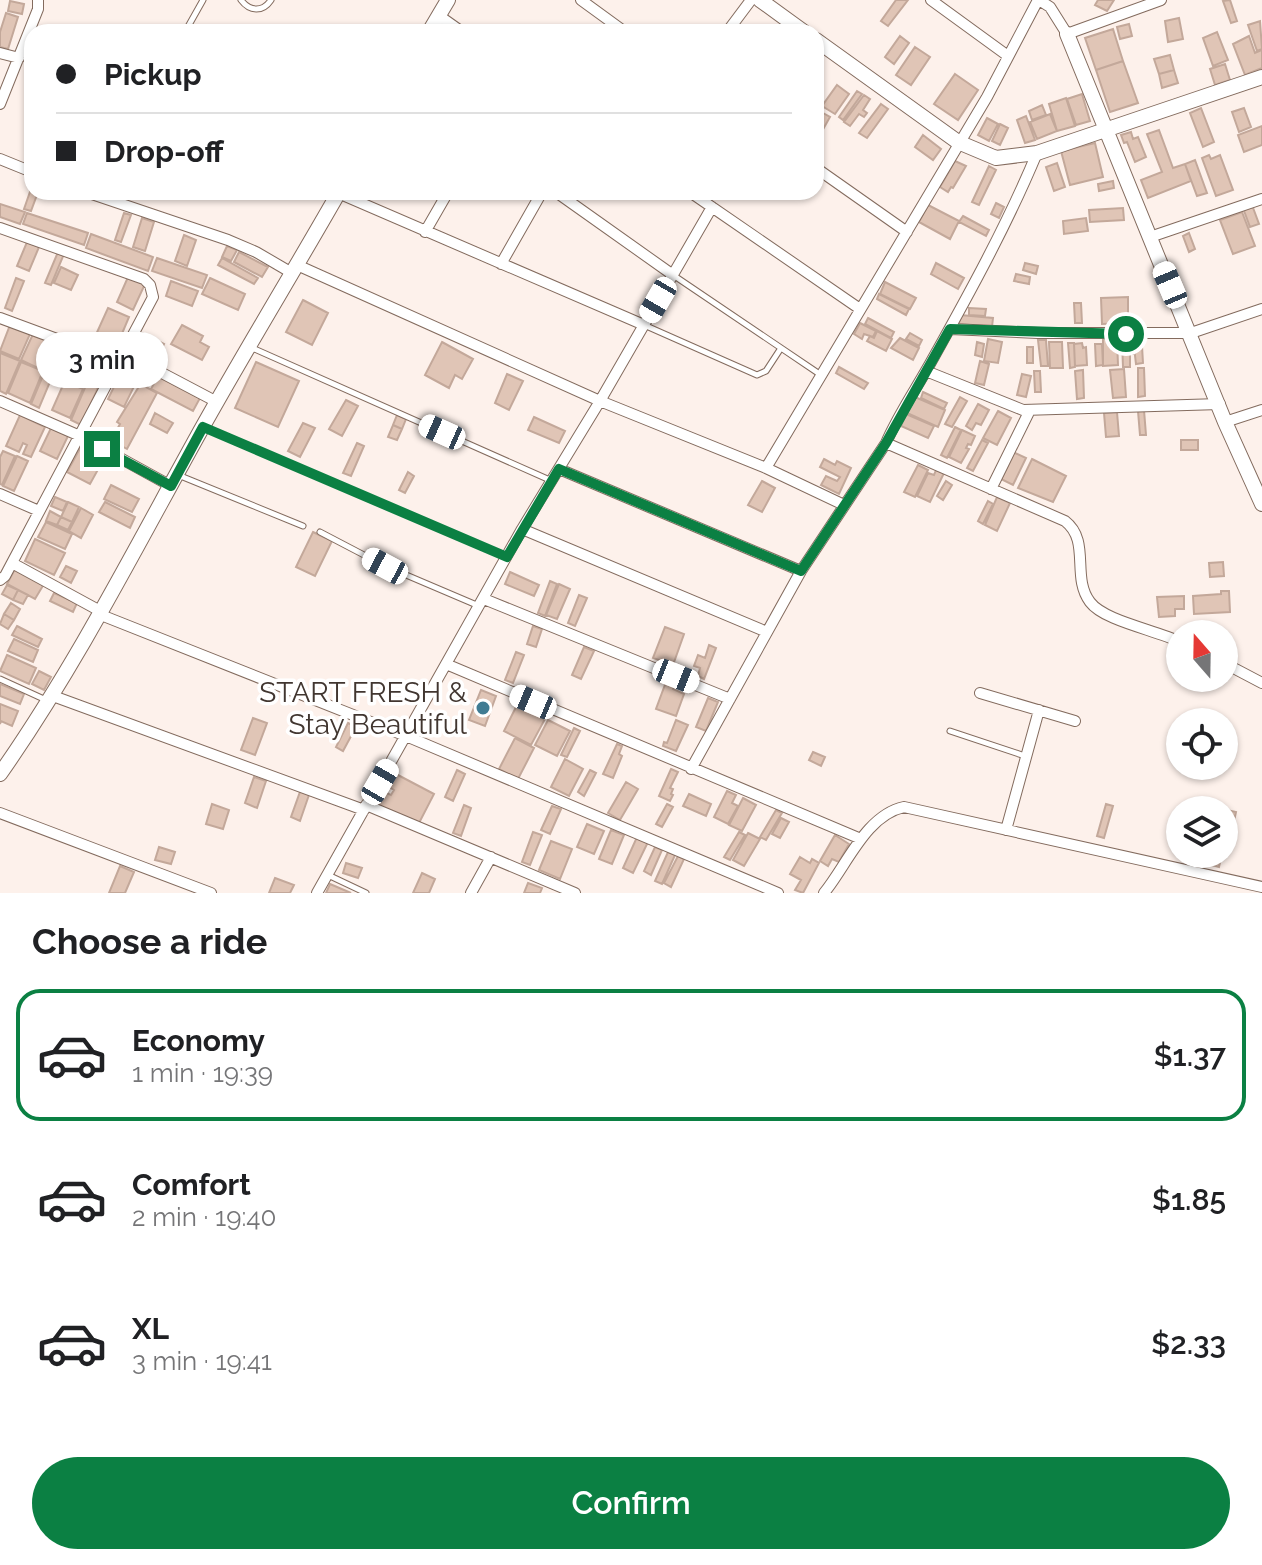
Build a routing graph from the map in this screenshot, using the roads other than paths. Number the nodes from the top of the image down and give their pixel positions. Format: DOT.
graph roads {
  1 [pos="38,0"];
  2 [pos="203,0"];
  3 [pos="241,0"];
  4 [pos="271,0"];
  5 [pos="448,0"];
  6 [pos="581,0"];
  7 [pos="751,0"];
  8 [pos="760,0"];
  9 [pos="931,0"];
  10 [pos="1039,0"];
  11 [pos="1159,0"];
  12 [pos="438,15"];
  13 [pos="32,24"];
  14 [pos="190,24"];
  15 [pos="433,24"];
  16 [pos="451,24"];
  17 [pos="614,24"];
  18 [pos="733,24"];
  19 [pos="793,24"];
  20 [pos="1067,34"];
  21 [pos="24,45"];
  22 [pos="824,46"];
  23 [pos="0,53"];
  24 [pos="1008,56"];
  25 [pos="19,58"];
  26 [pos="1262,77"];
  27 [pos="0,104"];
  28 [pos="1107,130"];
  29 [pos="958,142"];
  30 [pos="1037,153"];
  31 [pos="0,159"];
  32 [pos="24,169"];
  33 [pos="824,174"];
  34 [pos="1262,199"];
  35 [pos="111,200"];
  36 [pos="334,200"];
  37 [pos="354,200"];
  38 [pos="443,200"];
  39 [pos="537,200"];
  40 [pos="567,200"];
  41 [pos="702,200"];
  42 [pos="712,207"];
  43 [pos="0,228"];
  44 [pos="425,232"];
  45 [pos="907,232"];
  46 [pos="1150,237"];
  47 [pos="501,264"];
  48 [pos="295,269"];
  49 [pos="673,275"];
  50 [pos="860,309"];
  51 [pos="1262,309"];
  52 [pos="0,318"];
  53 [pos="644,325"];
  54 [pos="950,329"];
  55 [pos="1191,333"];
  56 [pos="249,347"];
  57 [pos="781,348"];
  58 [pos="122,358"];
  59 [pos="926,371"];
  60 [pos="821,375"];
  61 [pos="0,401"];
  62 [pos="600,401"];
  63 [pos="217,402"];
  64 [pos="1220,404"];
  65 [pos="1030,410"];
  66 [pos="1262,410"];
  67 [pos="1225,422"];
  68 [pos="203,427"];
  69 [pos="80,436"];
  70 [pos="886,443"];
  71 [pos="766,468"];
  72 [pos="559,469"];
  73 [pos="174,480"];
  74 [pos="552,481"];
  75 [pos="991,489"];
  76 [pos="0,494"];
  77 [pos="1262,504"];
  78 [pos="844,505"];
  79 [pos="39,511"];
  80 [pos="303,526"];
  81 [pos="522,529"];
  82 [pos="320,532"];
  83 [pos="507,557"];
  84 [pos="12,563"];
  85 [pos="801,571"];
  86 [pos="0,580"];
  87 [pos="482,603"];
  88 [pos="101,614"];
  89 [pos="767,632"];
  90 [pos="1166,637"];
  91 [pos="446,664"];
  92 [pos="1238,670"];
  93 [pos="0,679"];
  94 [pos="1262,683"];
  95 [pos="980,693"];
  96 [pos="52,698"];
  97 [pos="730,699"];
  98 [pos="1039,710"];
  99 [pos="1075,721"];
  100 [pos="950,731"];
  101 [pos="406,736"];
  102 [pos="1026,756"];
  103 [pos="691,769"];
  104 [pos="0,774"];
  105 [pos="365,807"];
  106 [pos="0,813"];
  107 [pos="1006,830"];
  108 [pos="861,839"];
  109 [pos="491,857"];
  110 [pos="327,875"];
  111 [pos="1262,887"];
  112 [pos="211,893"];
  113 [pos="317,893"];
  114 [pos="366,893"];
  115 [pos="471,893"];
  116 [pos="575,893"];
  117 [pos="778,893"];
  118 [pos="824,893"];
  1 -- 13 [label="street"];
  2 -- 14 [label="lane"];
  3 -- 4 [label="lane"];
  5 -- 12 [label="street"];
  6 -- 17 [label="street"];
  7 -- 18 [label="street"];
  8 -- 19 [label="street"];
  9 -- 24 [label="street"];
  10 -- 20 [label="street"];
  10 -- 24 [label="street"];
  11 -- 20 [label="street"];
  12 -- 15 [label="street"];
  12 -- 16 [label="street"];
  20 -- 28 [label="street"];
  21 -- 25 [label="street"];
  22 -- 29 [label="street"];
  23 -- 25 [label="street"];
  24 -- 29 [label="street"];
  25 -- 27 [label="street"];
  26 -- 28 [label="street"];
  28 -- 30 [label="street"];
  28 -- 46 [label="street"];
  29 -- 30 [label="street"];
  29 -- 45 [label="street"];
  30 -- 54 [label="street"];
  31 -- 32 [label="street"];
  33 -- 45 [label="street"];
  34 -- 46 [label="street"];
  35 -- 48 [label="street"];
  36 -- 48 [label="street"];
  37 -- 44 [label="street"];
  38 -- 44 [label="street"];
  39 -- 47 [label="street"];
  40 -- 49 [label="street"];
  41 -- 42 [label="street"];
  42 -- 49 [label="street"];
  42 -- 50 [label="street"];
  43 -- 58 [label="street"];
  44 -- 47 [label="street"];
  45 -- 50 [label="street"];
  46 -- 55 [label="street"];
  47 -- 53 [label="street"];
  48 -- 56 [label="street"];
  48 -- 62 [label="street"];
  49 -- 53 [label="street"];
  49 -- 57 [label="lane"];
  50 -- 60 [label="street"];
  51 -- 55 [label="street"];
  52 -- 58 [label="street"];
  53 -- 57 [label="lane"];
  53 -- 62 [label="street"];
  54 -- 55 [label="street"];
  54 -- 59 [label="street"];
  55 -- 64 [label="street"];
  56 -- 63 [label="street"];
  56 -- 74 [label="lane"];
  57 -- 60 [label="lane"];
  58 -- 63 [label="street"];
  58 -- 69 [label="street"];
  59 -- 65 [label="street"];
  59 -- 70 [label="street"];
  60 -- 71 [label="street"];
  61 -- 69 [label="street"];
  62 -- 71 [label="street"];
  62 -- 72 [label="street"];
  63 -- 68 [label="street"];
  64 -- 65 [label="street"];
  64 -- 67 [label="street"];
  65 -- 75 [label="street"];
  66 -- 67 [label="street"];
  67 -- 77 [label="street"];
  68 -- 73 [label="street"];
  68 -- 83 [label="lane"];
  69 -- 73 [label="street"];
  69 -- 79 [label="street"];
  70 -- 75 [label="street"];
  70 -- 78 [label="street"];
  71 -- 78 [label="street"];
  72 -- 74 [label="street"];
  72 -- 85 [label="street"];
  73 -- 80 [label="lane"];
  73 -- 88 [label="street"];
  74 -- 81 [label="street"];
  75 -- 90 [label="street"];
  76 -- 79 [label="street"];
  78 -- 85 [label="street"];
  79 -- 84 [label="street"];
  81 -- 83 [label="street"];
  81 -- 89 [label="street"];
  82 -- 87 [label="lane"];
  83 -- 87 [label="street"];
  84 -- 86 [label="street"];
  84 -- 88 [label="street"];
  85 -- 89 [label="street"];
  87 -- 91 [label="street"];
  87 -- 97 [label="street"];
  88 -- 96 [label="street"];
  88 -- 101 [label="street"];
  89 -- 97 [label="street"];
  91 -- 101 [label="street"];
  91 -- 103 [label="street"];
  92 -- 94 [label="street"];
  93 -- 96 [label="lane"];
  95 -- 98 [label="street"];
  96 -- 104 [label="street"];
  96 -- 105 [label="street"];
  97 -- 103 [label="street"];
  98 -- 99 [label="street"];
  98 -- 102 [label="street"];
  100 -- 102 [label="lane"];
  101 -- 105 [label="street"];
  101 -- 117 [label="street"];
  102 -- 107 [label="street"];
  103 -- 108 [label="street"];
  105 -- 109 [label="street"];
  105 -- 110 [label="street"];
  106 -- 112 [label="street"];
  107 -- 108 [label="street"];
  107 -- 111 [label="street"];
  108 -- 118 [label="street"];
  109 -- 115 [label="street"];
  109 -- 116 [label="street"];
  110 -- 113 [label="street"];
  110 -- 114 [label="lane"];
}
